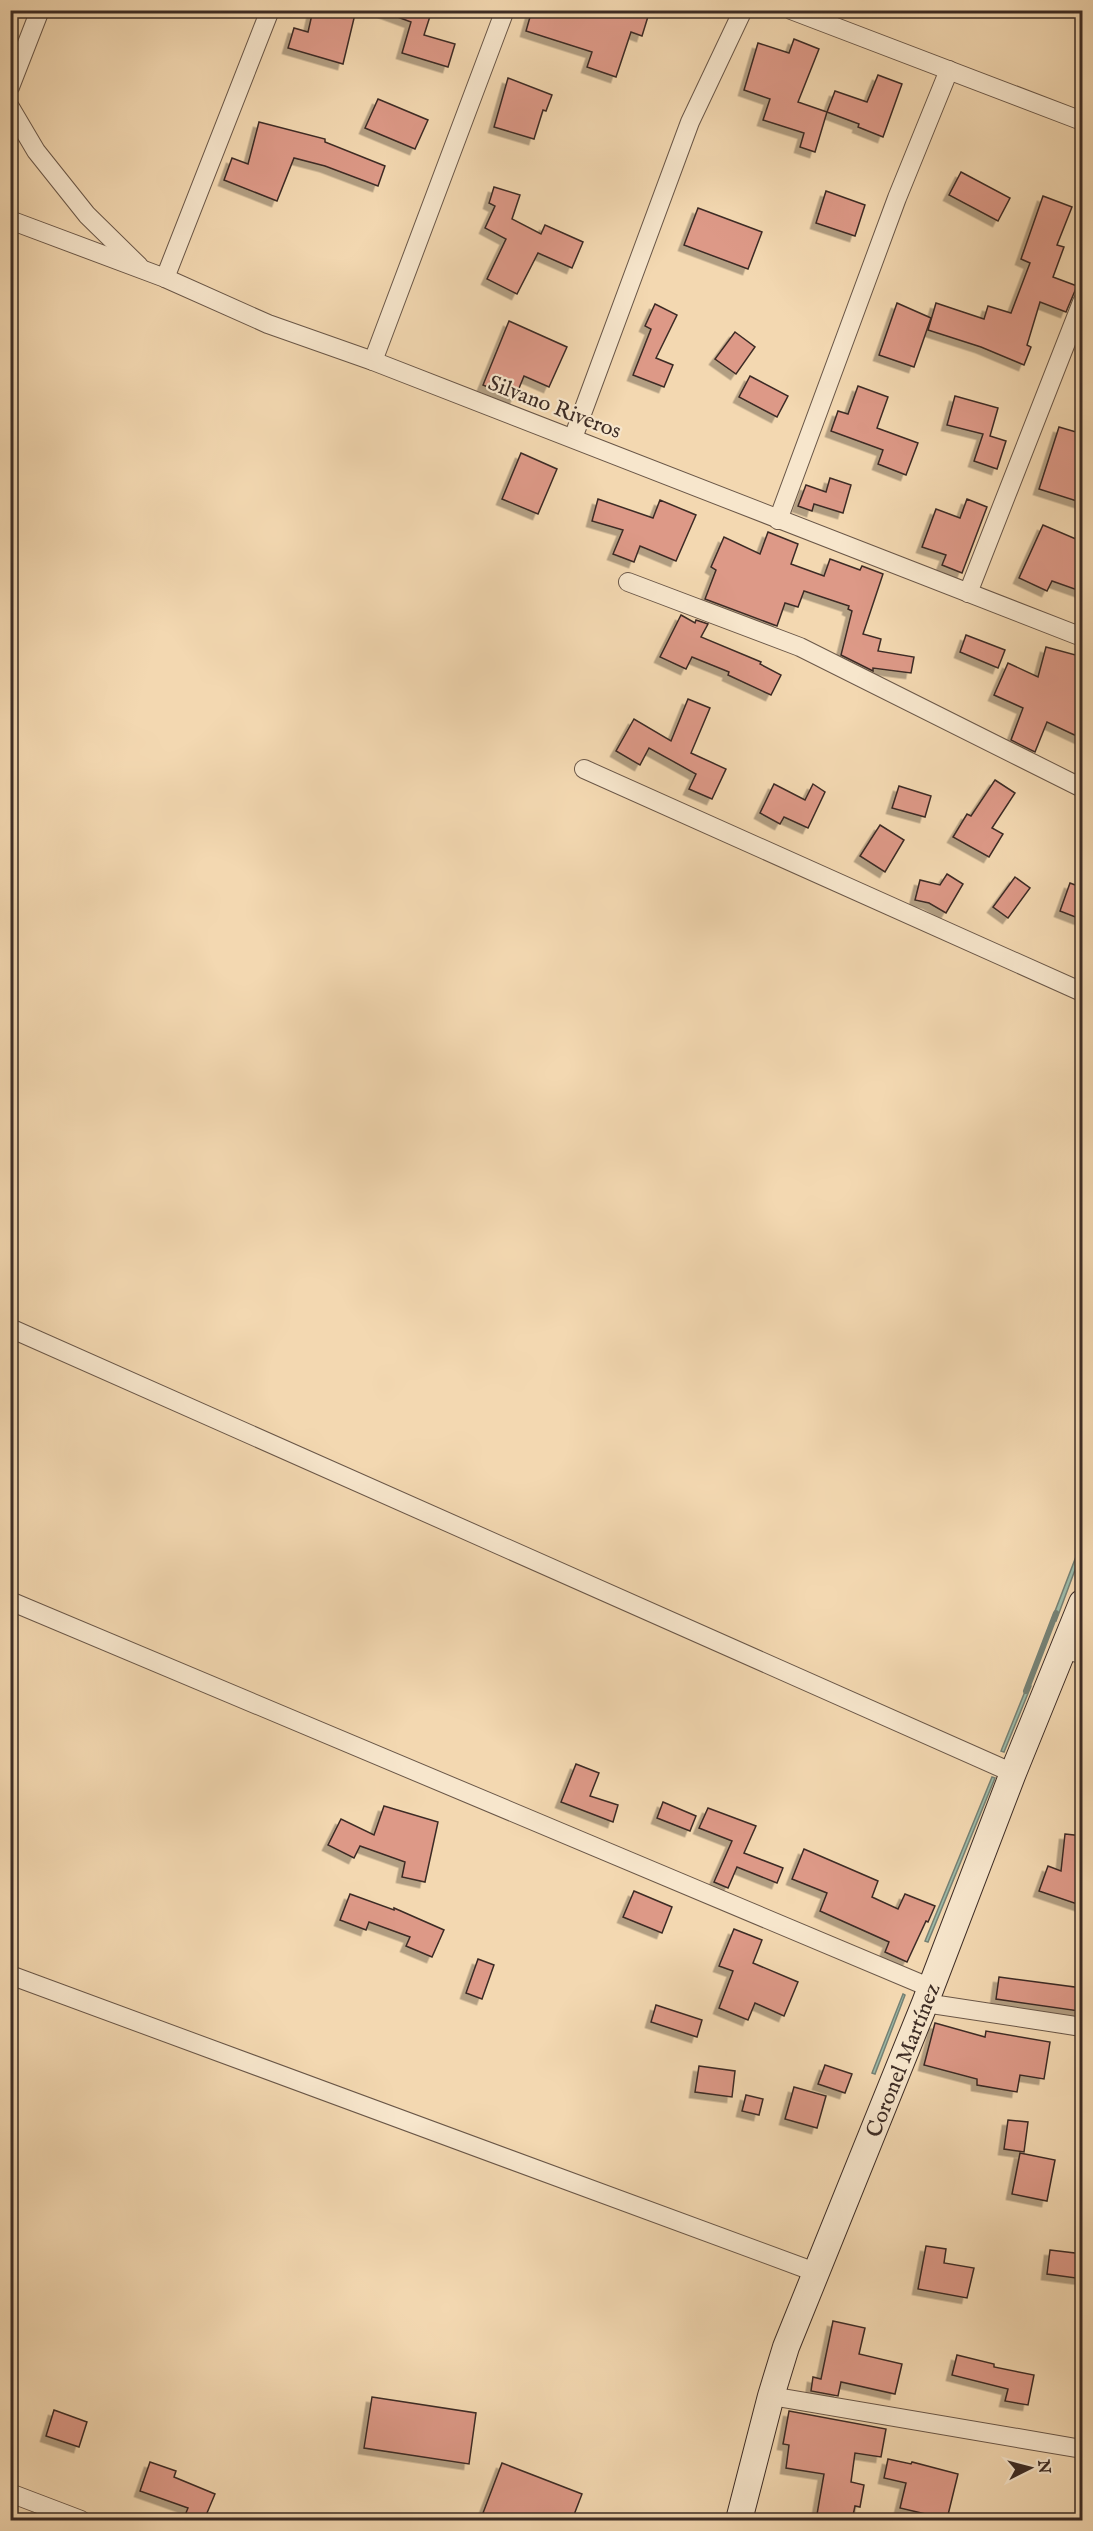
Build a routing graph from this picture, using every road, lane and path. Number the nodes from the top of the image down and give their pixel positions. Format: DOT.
graph roads {
  1 [pos="40,10"];
  2 [pos="270,10"];
  3 [pos="505,10"];
  4 [pos="743,10"];
  5 [pos="791,10"];
  6 [pos="948,70"];
  7 [pos="10,87"];
  8 [pos="10,107"];
  9 [pos="1083,122"];
  10 [pos="10,220"];
  11 [pos="144,270"];
  12 [pos="165,278"];
  13 [pos="1083,302"];
  14 [pos="373,361"];
  15 [pos="573,438"];
  16 [pos="778,520"];
  17 [pos="628,582"];
  18 [pos="968,593"];
  19 [pos="1083,637"];
  20 [pos="584,768"];
  21 [pos="1083,788"];
  22 [pos="1083,992"];
  23 [pos="10,1328"];
  24 [pos="10,1601"];
  25 [pos="1083,1603"];
  26 [pos="1073,1652"];
  27 [pos="1013,1773"];
  28 [pos="10,1975"];
  29 [pos="928,1996"];
  30 [pos="1083,2027"];
  31 [pos="815,2272"];
  32 [pos="771,2396"];
  33 [pos="1083,2449"];
  34 [pos="10,2493"];
  35 [pos="81,2520"];
  36 [pos="739,2520"];
  1 -- 7 [label="street"];
  2 -- 12 [label="street"];
  3 -- 14 [label="street"];
  4 -- 15 [label="street"];
  5 -- 6 [label="street"];
  6 -- 9 [label="street"];
  6 -- 16 [label="street"];
  8 -- 11 [label="street"];
  10 -- 11 [label="street, Silvano Riveros"];
  11 -- 12 [label="street, Silvano Riveros"];
  12 -- 14 [label="street, Silvano Riveros"];
  13 -- 18 [label="street"];
  14 -- 15 [label="street, Silvano Riveros"];
  15 -- 16 [label="street, Silvano Riveros"];
  16 -- 18 [label="street, Silvano Riveros"];
  17 -- 21 [label="street"];
  18 -- 19 [label="street, Silvano Riveros"];
  20 -- 22 [label="street"];
  23 -- 27 [label="street"];
  24 -- 29 [label="street"];
  25 -- 26 [label="main road, Coronel Martínez"];
  26 -- 27 [label="main road, Coronel Martínez"];
  27 -- 29 [label="main road, Coronel Martínez"];
  28 -- 31 [label="street"];
  29 -- 30 [label="street"];
  29 -- 31 [label="main road, Coronel Martínez"];
  31 -- 32 [label="main road, Coronel Martínez"];
  32 -- 33 [label="street"];
  32 -- 36 [label="main road, Coronel Martínez"];
  34 -- 35 [label="street"];
}
